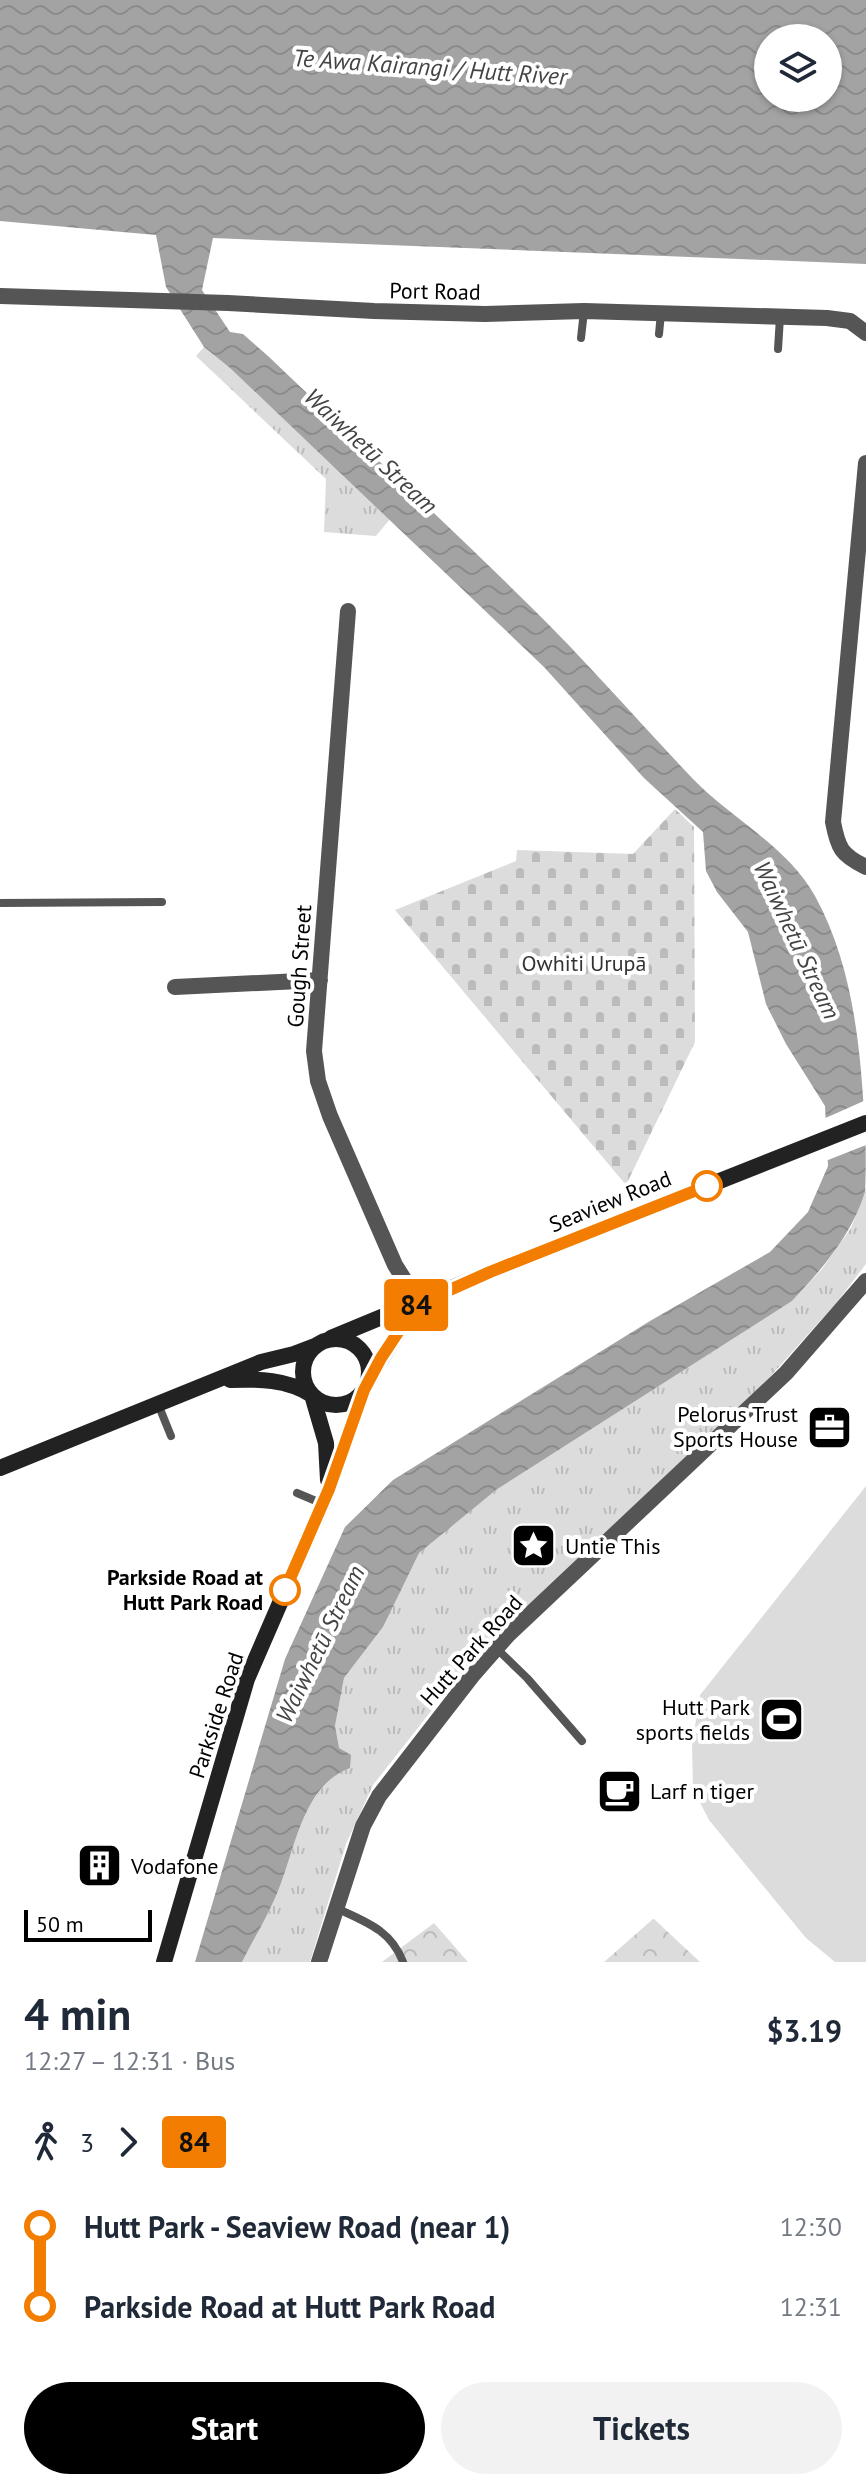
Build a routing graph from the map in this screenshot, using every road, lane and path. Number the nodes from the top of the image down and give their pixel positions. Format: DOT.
graph roads {
  1 [pos="0,296"];
  2 [pos="584,311"];
  3 [pos="661,313"];
  4 [pos="780,317"];
  5 [pos="866,333"];
  6 [pos="659,334"];
  7 [pos="581,338"];
  8 [pos="778,349"];
  9 [pos="866,463"];
  10 [pos="348,611"];
  11 [pos="866,867"];
  12 [pos="162,902"];
  13 [pos="0,903"];
  14 [pos="320,980"];
  15 [pos="175,987"];
  16 [pos="866,1123"];
  17 [pos="866,1281"];
  18 [pos="418,1304"];
  19 [pos="331,1338"];
  20 [pos="315,1346"];
  21 [pos="220,1380"];
  22 [pos="366,1386"];
  23 [pos="312,1395"];
  24 [pos="158,1403"];
  25 [pos="171,1436"];
  26 [pos="0,1468"];
  27 [pos="297,1493"];
  28 [pos="326,1497"];
  29 [pos="496,1648"];
  30 [pos="582,1741"];
  31 [pos="336,1908"];
  32 [pos="164,1962"];
  33 [pos="319,1962"];
  34 [pos="403,1962"];
  1 -- 2 [label="street, Port Road"];
  2 -- 3 [label="street, Port Road"];
  2 -- 7 [label="lane"];
  3 -- 4 [label="street, Port Road"];
  3 -- 6 [label="lane"];
  4 -- 5 [label="street, Port Road"];
  4 -- 8 [label="lane"];
  9 -- 11 [label="street"];
  10 -- 14 [label="street, Gough Street"];
  12 -- 13 [label="lane"];
  14 -- 15 [label="street"];
  14 -- 18 [label="street, Gough Street"];
  16 -- 18 [label="main road, Seaview Road"];
  17 -- 29 [label="street, Hutt Park Road"];
  18 -- 19 [label="main road, Seaview Road"];
  18 -- 22 [label="main road"];
  19 -- 20 [label="main road"];
  19 -- 22 [label="main road"];
  20 -- 21 [label="main road"];
  20 -- 23 [label="main road"];
  21 -- 23 [label="main road"];
  21 -- 24 [label="main road"];
  22 -- 23 [label="main road"];
  22 -- 28 [label="main road, Parkside Road"];
  23 -- 28 [label="main road, Parkside Road"];
  24 -- 25 [label="lane"];
  24 -- 26 [label="main road"];
  27 -- 28 [label="lane"];
  28 -- 32 [label="main road, Parkside Road"];
  29 -- 30 [label="lane"];
  29 -- 31 [label="street, Hutt Park Road"];
  31 -- 33 [label="street, Hutt Park Road"];
  31 -- 34 [label="lane"];
}
